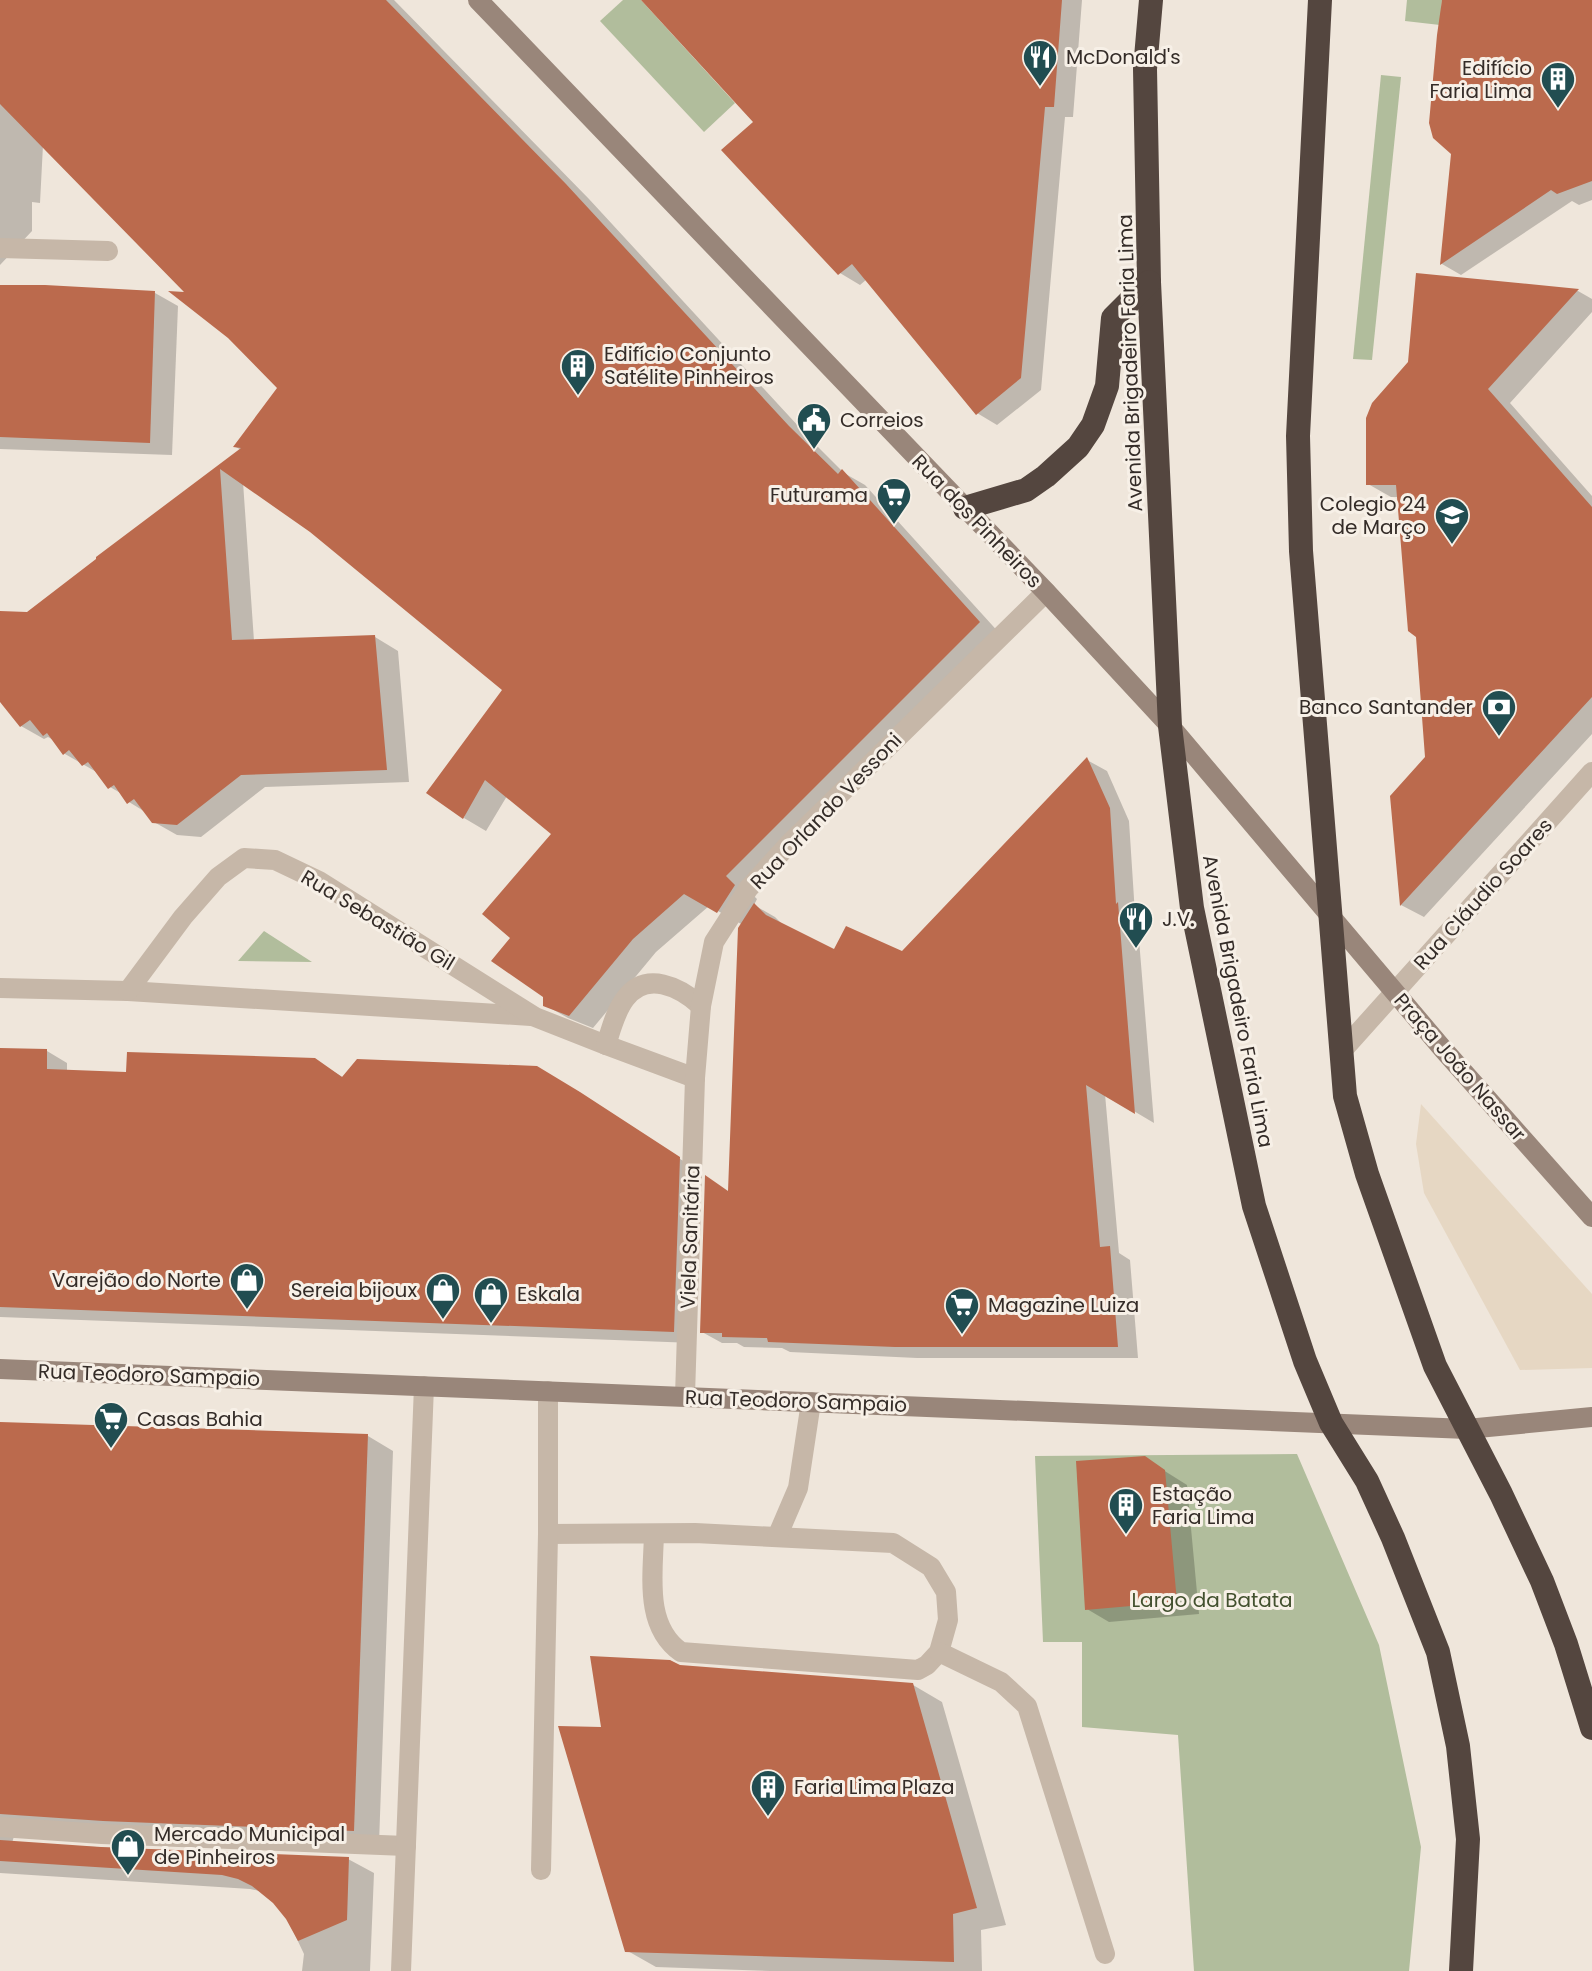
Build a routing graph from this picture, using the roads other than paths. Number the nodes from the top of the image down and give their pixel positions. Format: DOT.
graph roads {
  1 [pos="478,0"];
  2 [pos="1151,0"];
  3 [pos="1320,0"];
  4 [pos="0,248"];
  5 [pos="108,251"];
  6 [pos="1149,282"];
  7 [pos="965,508"];
  8 [pos="1046,592"];
  9 [pos="1170,726"];
  10 [pos="1592,772"];
  11 [pos="1330,914"];
  12 [pos="0,988"];
  13 [pos="128,991"];
  14 [pos="1396,992"];
  15 [pos="701,1006"];
  16 [pos="535,1017"];
  17 [pos="606,1045"];
  18 [pos="1341,1052"];
  19 [pos="695,1078"];
  20 [pos="1592,1217"];
  21 [pos="0,1369"];
  22 [pos="424,1386"];
  23 [pos="548,1391"];
  24 [pos="685,1396"];
  25 [pos="811,1402"];
  26 [pos="1592,1417"];
  27 [pos="1331,1423"];
  28 [pos="1467,1429"];
  29 [pos="548,1534"];
  30 [pos="654,1534"];
  31 [pos="777,1537"];
  32 [pos="939,1652"];
  33 [pos="1592,1728"];
  34 [pos="0,1827"];
  35 [pos="406,1846"];
  36 [pos="541,1870"];
  37 [pos="1105,1954"];
  38 [pos="401,1971"];
  39 [pos="1461,1971"];
  1 -- 7 [label="main road, Rua dos Pinheiros"];
  2 -- 6 [label="highway, Avenida Brigadeiro Faria Lima"];
  3 -- 11 [label="highway"];
  4 -- 5 [label="street"];
  6 -- 7 [label="highway"];
  6 -- 9 [label="highway, Avenida Brigadeiro Faria Lima"];
  7 -- 8 [label="main road, Rua dos Pinheiros"];
  8 -- 9 [label="main road, Rua dos Pinheiros"];
  8 -- 15 [label="street, Rua Orlando Vessoni"];
  9 -- 11 [label="main road, Rua dos Pinheiros"];
  9 -- 27 [label="highway, Avenida Brigadeiro Faria Lima"];
  10 -- 14 [label="street, Rua Cláudio Soares"];
  11 -- 14 [label="main road, Praça João Nassar"];
  11 -- 18 [label="highway"];
  12 -- 13 [label="street, Rua Sebastião Gil"];
  13 -- 16 [label="street, Rua Sebastião Gil"];
  13 -- 16 [label="street, Rua Sebastião Gil"];
  14 -- 18 [label="street, Rua Cláudio Soares"];
  14 -- 20 [label="main road, Praça João Nassar"];
  15 -- 17 [label="street"];
  15 -- 19 [label="street, Rua Orlando Vessoni"];
  16 -- 17 [label="street, Rua Sebastião Gil"];
  17 -- 19 [label="street, Rua Sebastião Gil"];
  18 -- 28 [label="highway"];
  19 -- 24 [label="street, Viela Sanitária"];
  21 -- 22 [label="main road, Rua Teodoro Sampaio"];
  22 -- 23 [label="main road, Rua Teodoro Sampaio"];
  22 -- 35 [label="street"];
  23 -- 24 [label="main road, Rua Teodoro Sampaio"];
  23 -- 29 [label="street"];
  24 -- 25 [label="main road, Rua Teodoro Sampaio"];
  25 -- 27 [label="main road, Rua Teodoro Sampaio"];
  25 -- 31 [label="street"];
  26 -- 28 [label="main road, Rua Teodoro Sampaio"];
  27 -- 28 [label="main road, Rua Teodoro Sampaio"];
  27 -- 39 [label="highway, Avenida Brigadeiro Faria Lima"];
  28 -- 33 [label="highway"];
  29 -- 30 [label="street"];
  29 -- 36 [label="street"];
  30 -- 31 [label="street"];
  30 -- 32 [label="street"];
  31 -- 32 [label="street"];
  32 -- 37 [label="street"];
  34 -- 35 [label="street"];
  35 -- 38 [label="street"];
}
